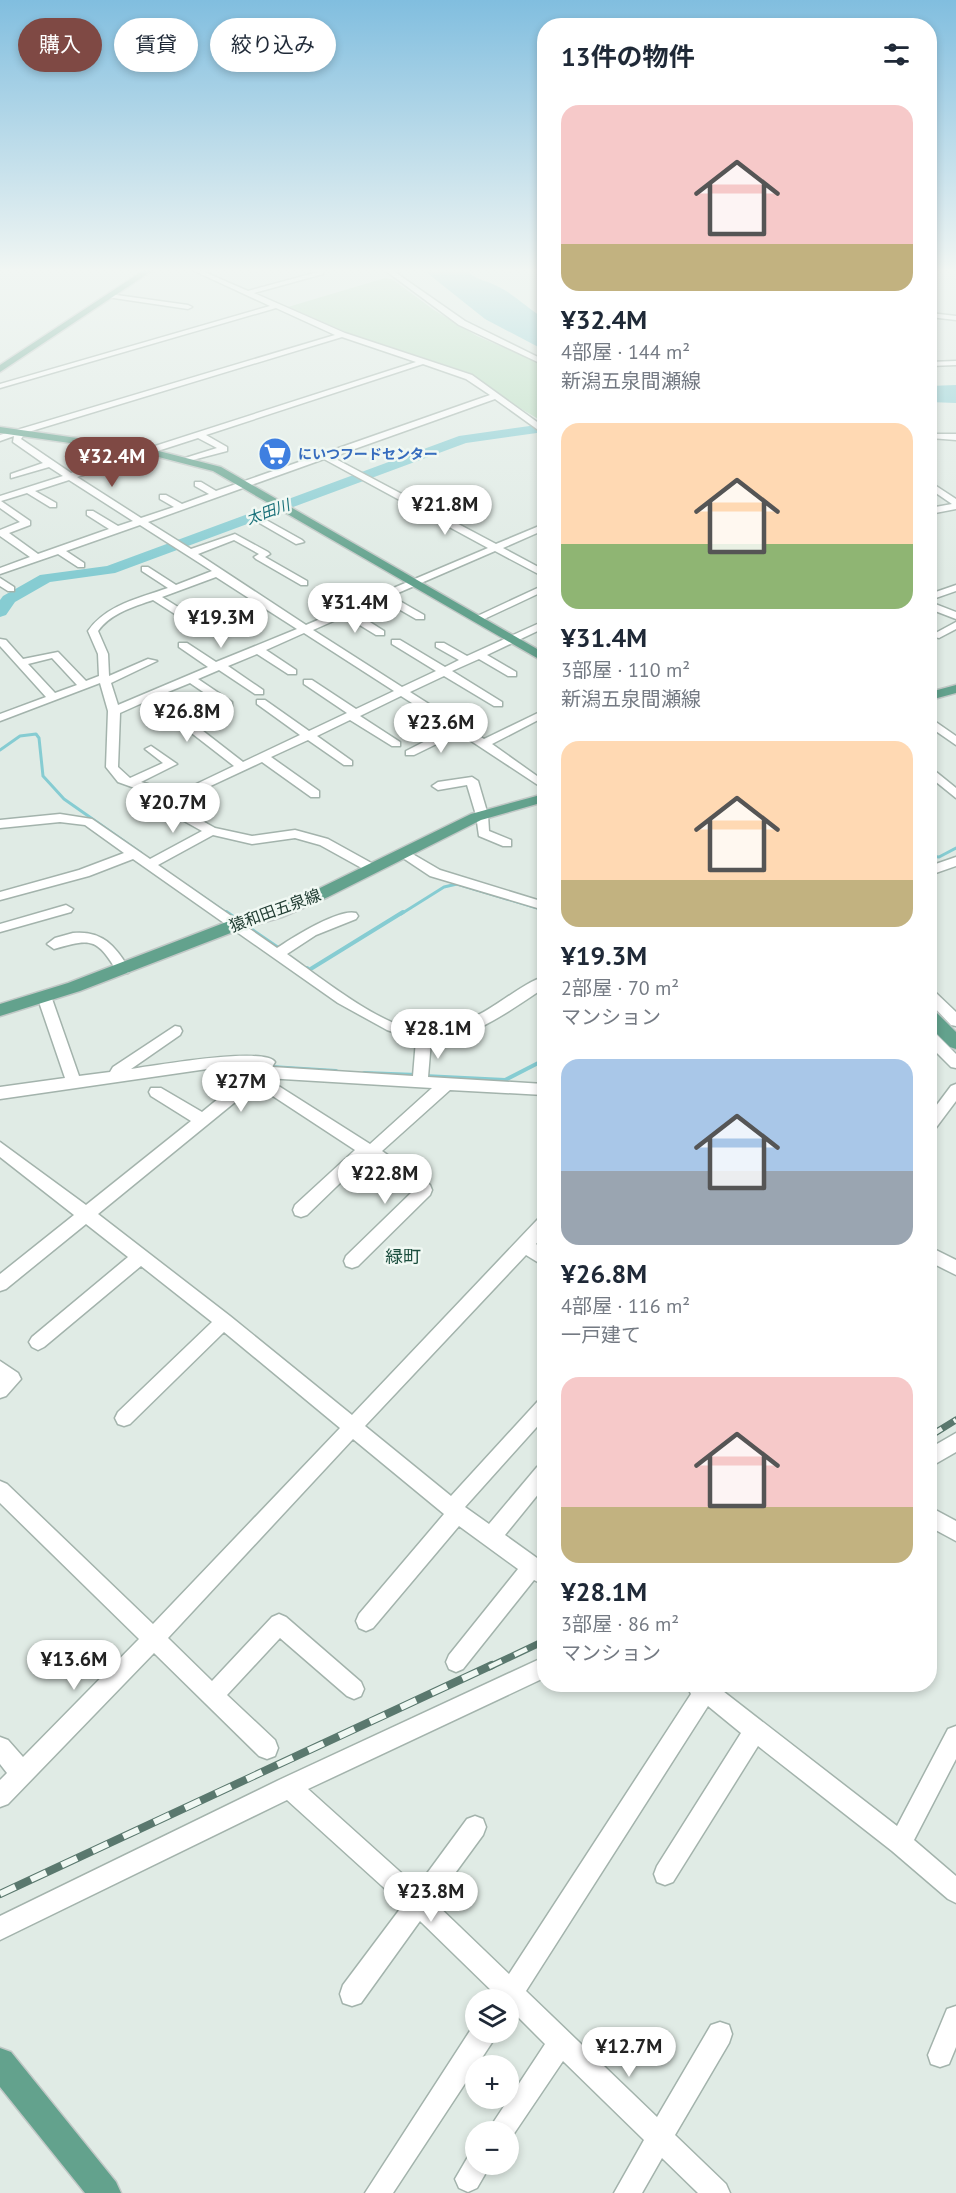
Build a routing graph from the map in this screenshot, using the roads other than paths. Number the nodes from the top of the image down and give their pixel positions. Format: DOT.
graph roads {
  1 [pos="54,370"];
  2 [pos="226,370"];
  3 [pos="397,370"];
  4 [pos="449,370"];
  5 [pos="0,386"];
  6 [pos="495,396"];
  7 [pos="537,421"];
  8 [pos="0,430"];
  9 [pos="21,433"];
  10 [pos="198,434"];
  11 [pos="937,436"];
  12 [pos="956,437"];
  13 [pos="0,438"];
  14 [pos="147,451"];
  15 [pos="324,456"];
  16 [pos="188,460"];
  17 [pos="50,464"];
  18 [pos="70,476"];
  19 [pos="198,484"];
  20 [pos="245,484"];
  21 [pos="937,490"];
  22 [pos="26,491"];
  23 [pos="216,495"];
  24 [pos="163,496"];
  25 [pos="0,501"];
  26 [pos="956,504"];
  27 [pos="53,505"];
  28 [pos="181,507"];
  29 [pos="937,509"];
  30 [pos="90,513"];
  31 [pos="259,519"];
  32 [pos="140,522"];
  33 [pos="117,530"];
  34 [pos="537,530"];
  35 [pos="1,532"];
  36 [pos="299,542"];
  37 [pos="496,548"];
  38 [pos="59,550"];
  39 [pos="190,553"];
  40 [pos="37,558"];
  41 [pos="81,565"];
  42 [pos="146,569"];
  43 [pos="537,570"];
  44 [pos="0,571"];
  45 [pos="219,574"];
  46 [pos="0,581"];
  47 [pos="413,582"];
  48 [pos="304,583"];
  49 [pos="956,588"];
  50 [pos="11,589"];
  51 [pos="176,589"];
  52 [pos="537,591"];
  53 [pos="937,595"];
  54 [pos="154,596"];
  55 [pos="382,596"];
  56 [pos="937,608"];
  57 [pos="345,611"];
  58 [pos="182,614"];
  59 [pos="956,616"];
  60 [pos="420,617"];
  61 [pos="476,619"];
  62 [pos="956,625"];
  63 [pos="537,627"];
  64 [pos="305,628"];
  65 [pos="380,633"];
  66 [pos="937,635"];
  67 [pos="511,640"];
  68 [pos="2,642"];
  69 [pos="396,642"];
  70 [pos="183,645"];
  71 [pos="440,645"];
  72 [pos="257,649"];
  73 [pos="537,654"];
  74 [pos="480,655"];
  75 [pos="152,661"];
  76 [pos="468,661"];
  77 [pos="21,663"];
  78 [pos="218,666"];
  79 [pos="292,672"];
  80 [pos="446,672"];
  81 [pos="512,674"];
  82 [pos="190,678"];
  83 [pos="105,680"];
  84 [pos="308,682"];
  85 [pos="84,686"];
  86 [pos="956,689"];
  87 [pos="937,691"];
  88 [pos="402,692"];
  89 [pos="149,695"];
  90 [pos="53,699"];
  91 [pos="228,704"];
  92 [pos="498,704"];
  93 [pos="114,711"];
  94 [pos="354,715"];
  95 [pos="537,717"];
  96 [pos="0,718"];
  97 [pos="937,727"];
  98 [pos="459,728"];
  99 [pos="310,735"];
  100 [pos="956,742"];
  101 [pos="396,744"];
  102 [pos="484,744"];
  103 [pos="151,749"];
  104 [pos="410,753"];
  105 [pos="263,757"];
  106 [pos="348,763"];
  107 [pos="243,767"];
  108 [pos="937,777"];
  109 [pos="537,781"];
  110 [pos="131,782"];
  111 [pos="438,786"];
  112 [pos="315,794"];
  113 [pos="956,794"];
  114 [pos="537,800"];
  115 [pos="163,804"];
  116 [pos="482,815"];
  117 [pos="0,824"];
  118 [pos="211,831"];
  119 [pos="507,843"];
  120 [pos="404,853"];
  121 [pos="134,854"];
  122 [pos="956,861"];
  123 [pos="150,864"];
  124 [pos="371,868"];
  125 [pos="937,868"];
  126 [pos="0,896"];
  127 [pos="537,904"];
  128 [pos="66,909"];
  129 [pos="351,916"];
  130 [pos="235,925"];
  131 [pos="0,928"];
  132 [pos="54,944"];
  133 [pos="276,956"];
  134 [pos="123,970"];
  135 [pos="537,986"];
  136 [pos="44,996"];
  137 [pos="937,1002"];
  138 [pos="0,1010"];
  139 [pos="956,1021"];
  140 [pos="937,1023"];
  141 [pos="175,1031"];
  142 [pos="424,1036"];
  143 [pos="956,1043"];
  144 [pos="937,1044"];
  145 [pos="956,1064"];
  146 [pos="260,1075"];
  147 [pos="115,1078"];
  148 [pos="74,1082"];
  149 [pos="420,1082"];
  150 [pos="448,1083"];
  151 [pos="537,1089"];
  152 [pos="956,1090"];
  153 [pos="0,1092"];
  154 [pos="156,1092"];
  155 [pos="937,1116"];
  156 [pos="204,1121"];
  157 [pos="369,1151"];
  158 [pos="4,1156"];
  159 [pos="301,1210"];
  160 [pos="86,1215"];
  161 [pos="537,1232"];
  162 [pos="525,1245"];
  163 [pos="537,1254"];
  164 [pos="140,1257"];
  165 [pos="937,1258"];
  166 [pos="352,1261"];
  167 [pos="956,1268"];
  168 [pos="0,1284"];
  169 [pos="224,1321"];
  170 [pos="38,1342"];
  171 [pos="0,1369"];
  172 [pos="0,1390"];
  173 [pos="537,1415"];
  174 [pos="124,1418"];
  175 [pos="353,1426"];
  176 [pos="956,1442"];
  177 [pos="937,1454"];
  178 [pos="537,1481"];
  179 [pos="0,1490"];
  180 [pos="455,1510"];
  181 [pos="937,1520"];
  182 [pos="956,1532"];
  183 [pos="491,1537"];
  184 [pos="537,1570"];
  185 [pos="537,1573"];
  186 [pos="366,1621"];
  187 [pos="155,1637"];
  188 [pos="456,1662"];
  189 [pos="537,1670"];
  190 [pos="354,1689"];
  191 [pos="701,1692"];
  192 [pos="710,1692"];
  193 [pos="213,1695"];
  194 [pos="755,1730"];
  195 [pos="956,1737"];
  196 [pos="0,1748"];
  197 [pos="267,1748"];
  198 [pos="22,1773"];
  199 [pos="289,1787"];
  200 [pos="0,1796"];
  201 [pos="475,1827"];
  202 [pos="900,1843"];
  203 [pos="665,1874"];
  204 [pos="956,1891"];
  205 [pos="420,1905"];
  206 [pos="0,1928"];
  207 [pos="501,1989"];
  208 [pos="512,1989"];
  209 [pos="352,1994"];
  210 [pos="519,2006"];
  211 [pos="956,2018"];
  212 [pos="720,2034"];
  213 [pos="561,2042"];
  214 [pos="477,2043"];
  215 [pos="940,2055"];
  216 [pos="0,2063"];
  217 [pos="507,2121"];
  218 [pos="660,2138"];
  219 [pos="105,2193"];
  220 [pos="378,2193"];
  221 [pos="627,2193"];
  222 [pos="717,2193"];
  1 -- 5 [label="street"];
  2 -- 9 [label="street"];
  3 -- 10 [label="street"];
  4 -- 6 [label="street"];
  6 -- 7 [label="street"];
  6 -- 15 [label="street"];
  8 -- 9 [label="main road"];
  9 -- 13 [label="street"];
  9 -- 14 [label="main road"];
  9 -- 17 [label="street"];
  10 -- 14 [label="street"];
  10 -- 16 [label="street"];
  11 -- 12 [label="street"];
  14 -- 16 [label="main road"];
  14 -- 18 [label="street"];
  15 -- 20 [label="street"];
  15 -- 37 [label="street"];
  16 -- 20 [label="main road"];
  17 -- 18 [label="street"];
  17 -- 22 [label="street"];
  18 -- 22 [label="street"];
  18 -- 32 [label="street"];
  19 -- 23 [label="street"];
  20 -- 23 [label="street"];
  20 -- 47 [label="main road"];
  21 -- 26 [label="street"];
  22 -- 25 [label="street"];
  22 -- 27 [label="street"];
  23 -- 28 [label="street"];
  24 -- 28 [label="street"];
  25 -- 35 [label="street"];
  26 -- 29 [label="street"];
  28 -- 32 [label="street"];
  30 -- 33 [label="street"];
  31 -- 36 [label="street"];
  32 -- 33 [label="street"];
  32 -- 39 [label="street"];
  33 -- 38 [label="street"];
  34 -- 37 [label="street"];
  35 -- 40 [label="street"];
  37 -- 43 [label="street"];
  37 -- 47 [label="street"];
  38 -- 40 [label="street"];
  38 -- 41 [label="street"];
  39 -- 45 [label="street"];
  39 -- 48 [label="street"];
  40 -- 44 [label="street"];
  42 -- 51 [label="street"];
  45 -- 51 [label="street"];
  45 -- 64 [label="street"];
  46 -- 50 [label="street"];
  47 -- 55 [label="street"];
  47 -- 61 [label="main road"];
  49 -- 53 [label="street"];
  51 -- 54 [label="street"];
  52 -- 61 [label="street"];
  54 -- 58 [label="street"];
  54 -- 83 [label="street"];
  55 -- 57 [label="street"];
  55 -- 60 [label="street"];
  56 -- 59 [label="street"];
  57 -- 64 [label="street"];
  57 -- 65 [label="street"];
  61 -- 67 [label="main road"];
  62 -- 66 [label="street"];
  63 -- 67 [label="street"];
  64 -- 72 [label="street"];
  64 -- 88 [label="street"];
  67 -- 73 [label="main road"];
  67 -- 74 [label="street"];
  68 -- 77 [label="street"];
  69 -- 80 [label="street"];
  70 -- 78 [label="street"];
  71 -- 76 [label="street"];
  72 -- 78 [label="street"];
  72 -- 79 [label="street"];
  74 -- 76 [label="street"];
  74 -- 81 [label="street"];
  75 -- 83 [label="street"];
  76 -- 80 [label="street"];
  77 -- 85 [label="street"];
  77 -- 90 [label="street"];
  78 -- 82 [label="street"];
  78 -- 99 [label="street"];
  80 -- 88 [label="street"];
  80 -- 92 [label="street"];
  82 -- 89 [label="street"];
  82 -- 91 [label="street"];
  83 -- 85 [label="street"];
  83 -- 93 [label="street"];
  84 -- 94 [label="street"];
  85 -- 90 [label="street"];
  86 -- 87 [label="main road"];
  88 -- 94 [label="street"];
  88 -- 98 [label="street"];
  89 -- 93 [label="street"];
  89 -- 107 [label="street"];
  90 -- 96 [label="street"];
  93 -- 110 [label="street"];
  94 -- 99 [label="street"];
  94 -- 101 [label="street"];
  95 -- 102 [label="street"];
  97 -- 100 [label="street"];
  98 -- 102 [label="street"];
  98 -- 104 [label="street"];
  99 -- 105 [label="street"];
  99 -- 106 [label="street"];
  102 -- 109 [label="street"];
  103 -- 110 [label="street"];
  105 -- 107 [label="street"];
  105 -- 112 [label="street"];
  107 -- 115 [label="street"];
  108 -- 113 [label="street"];
  110 -- 115 [label="street"];
  111 -- 116 [label="street"];
  114 -- 116 [label="main road, 猿和田五泉線"];
  115 -- 118 [label="street"];
  116 -- 119 [label="street"];
  116 -- 120 [label="main road, 猿和田五泉線"];
  117 -- 121 [label="street"];
  118 -- 123 [label="street"];
  118 -- 124 [label="street"];
  120 -- 124 [label="main road, 猿和田五泉線"];
  120 -- 127 [label="street"];
  121 -- 123 [label="street"];
  121 -- 126 [label="street"];
  122 -- 125 [label="street"];
  123 -- 130 [label="street"];
  124 -- 130 [label="main road, 猿和田五泉線"];
  128 -- 131 [label="street"];
  129 -- 133 [label="street"];
  130 -- 133 [label="street"];
  130 -- 134 [label="main road, 猿和田五泉線"];
  132 -- 134 [label="street"];
  133 -- 142 [label="street"];
  134 -- 136 [label="main road, 猿和田五泉線"];
  135 -- 142 [label="street"];
  136 -- 138 [label="main road, 猿和田五泉線"];
  136 -- 148 [label="street"];
  137 -- 139 [label="street"];
  140 -- 143 [label="main road"];
  141 -- 147 [label="street"];
  142 -- 149 [label="street"];
  144 -- 145 [label="street"];
  146 -- 147 [label="street"];
  146 -- 149 [label="street"];
  146 -- 156 [label="street"];
  146 -- 157 [label="street"];
  147 -- 148 [label="street"];
  148 -- 153 [label="street"];
  149 -- 150 [label="street"];
  150 -- 151 [label="street"];
  150 -- 157 [label="street"];
  152 -- 155 [label="street"];
  154 -- 156 [label="street"];
  156 -- 160 [label="street"];
  157 -- 159 [label="street"];
  157 -- 166 [label="street"];
  158 -- 160 [label="street"];
  160 -- 164 [label="street"];
  160 -- 168 [label="street"];
  161 -- 162 [label="street"];
  162 -- 163 [label="street"];
  162 -- 175 [label="street"];
  164 -- 169 [label="street"];
  164 -- 170 [label="street"];
  165 -- 167 [label="street"];
  169 -- 174 [label="street"];
  169 -- 175 [label="street"];
  171 -- 172 [label="street"];
  173 -- 180 [label="street"];
  175 -- 180 [label="street"];
  175 -- 187 [label="street"];
  176 -- 177 [label="street"];
  178 -- 183 [label="street"];
  179 -- 187 [label="street"];
  180 -- 183 [label="street"];
  180 -- 186 [label="street"];
  181 -- 182 [label="street"];
  183 -- 184 [label="street"];
  185 -- 188 [label="street"];
  187 -- 193 [label="street"];
  187 -- 198 [label="street"];
  189 -- 199 [label="street"];
  190 -- 193 [label="street"];
  191 -- 208 [label="street"];
  192 -- 194 [label="street"];
  193 -- 197 [label="street"];
  194 -- 202 [label="street"];
  194 -- 203 [label="street"];
  195 -- 202 [label="street"];
  196 -- 198 [label="street"];
  198 -- 200 [label="street"];
  199 -- 205 [label="street"];
  199 -- 206 [label="street"];
  201 -- 205 [label="street"];
  202 -- 204 [label="street"];
  205 -- 207 [label="street"];
  205 -- 209 [label="street"];
  210 -- 213 [label="street"];
  211 -- 215 [label="street"];
  212 -- 218 [label="street"];
  213 -- 217 [label="street"];
  213 -- 218 [label="street"];
  214 -- 220 [label="street"];
  216 -- 219 [label="main road"];
  218 -- 221 [label="street"];
  218 -- 222 [label="street"];
}
